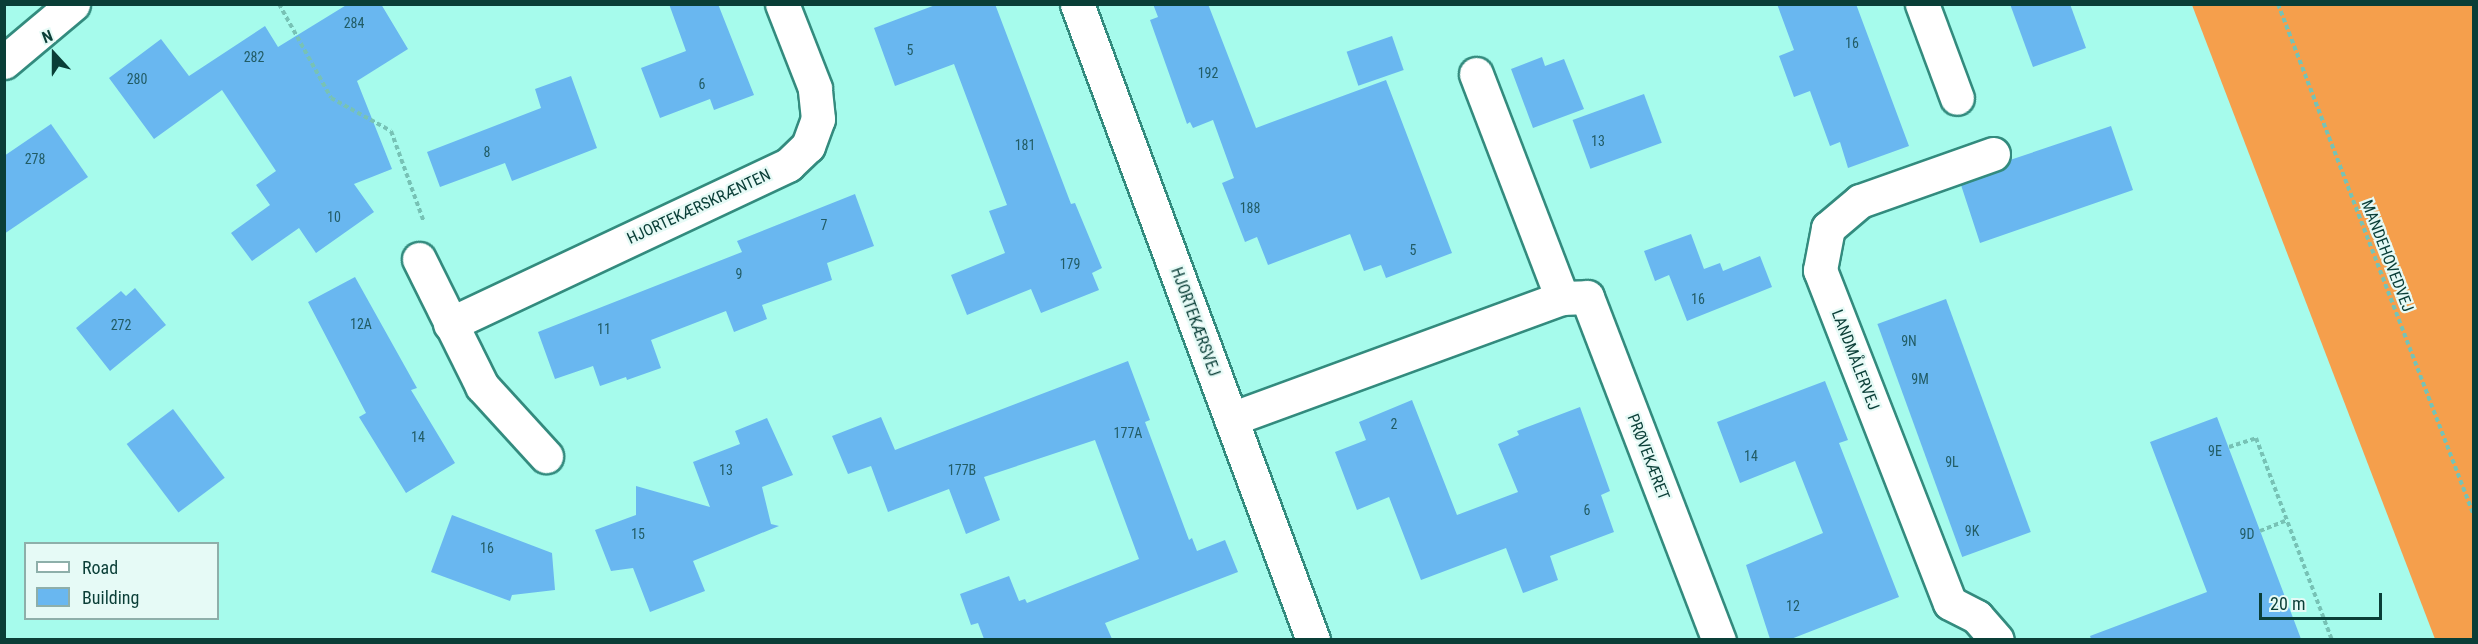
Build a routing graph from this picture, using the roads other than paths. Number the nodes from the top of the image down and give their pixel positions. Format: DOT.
graph roads {
  1 [pos="73,4"];
  2 [pos="782,4"];
  3 [pos="1077,4"];
  4 [pos="1922,4"];
  5 [pos="4,62"];
  6 [pos="1476,74"];
  7 [pos="1957,98"];
  8 [pos="1993,154"];
  9 [pos="419,259"];
  10 [pos="1562,298"];
  11 [pos="450,324"];
  12 [pos="1231,419"];
  13 [pos="546,456"];
  14 [pos="1313,639"];
  15 [pos="1719,639"];
  16 [pos="1997,639"];
  1 -- 5 [label="street"];
  2 -- 11 [label="street, HJORTEKÆRSKRÆNTEN"];
  3 -- 12 [label="street, HJORTEKÆRSVEJ"];
  4 -- 7 [label="street"];
  6 -- 10 [label="street"];
  8 -- 16 [label="street, LANDMÅLERVEJ"];
  9 -- 11 [label="street"];
  10 -- 12 [label="street, PRØVEKÆRET"];
  10 -- 15 [label="street, PRØVEKÆRET"];
  11 -- 13 [label="street"];
  12 -- 14 [label="street, HJORTEKÆRSVEJ"];
}
